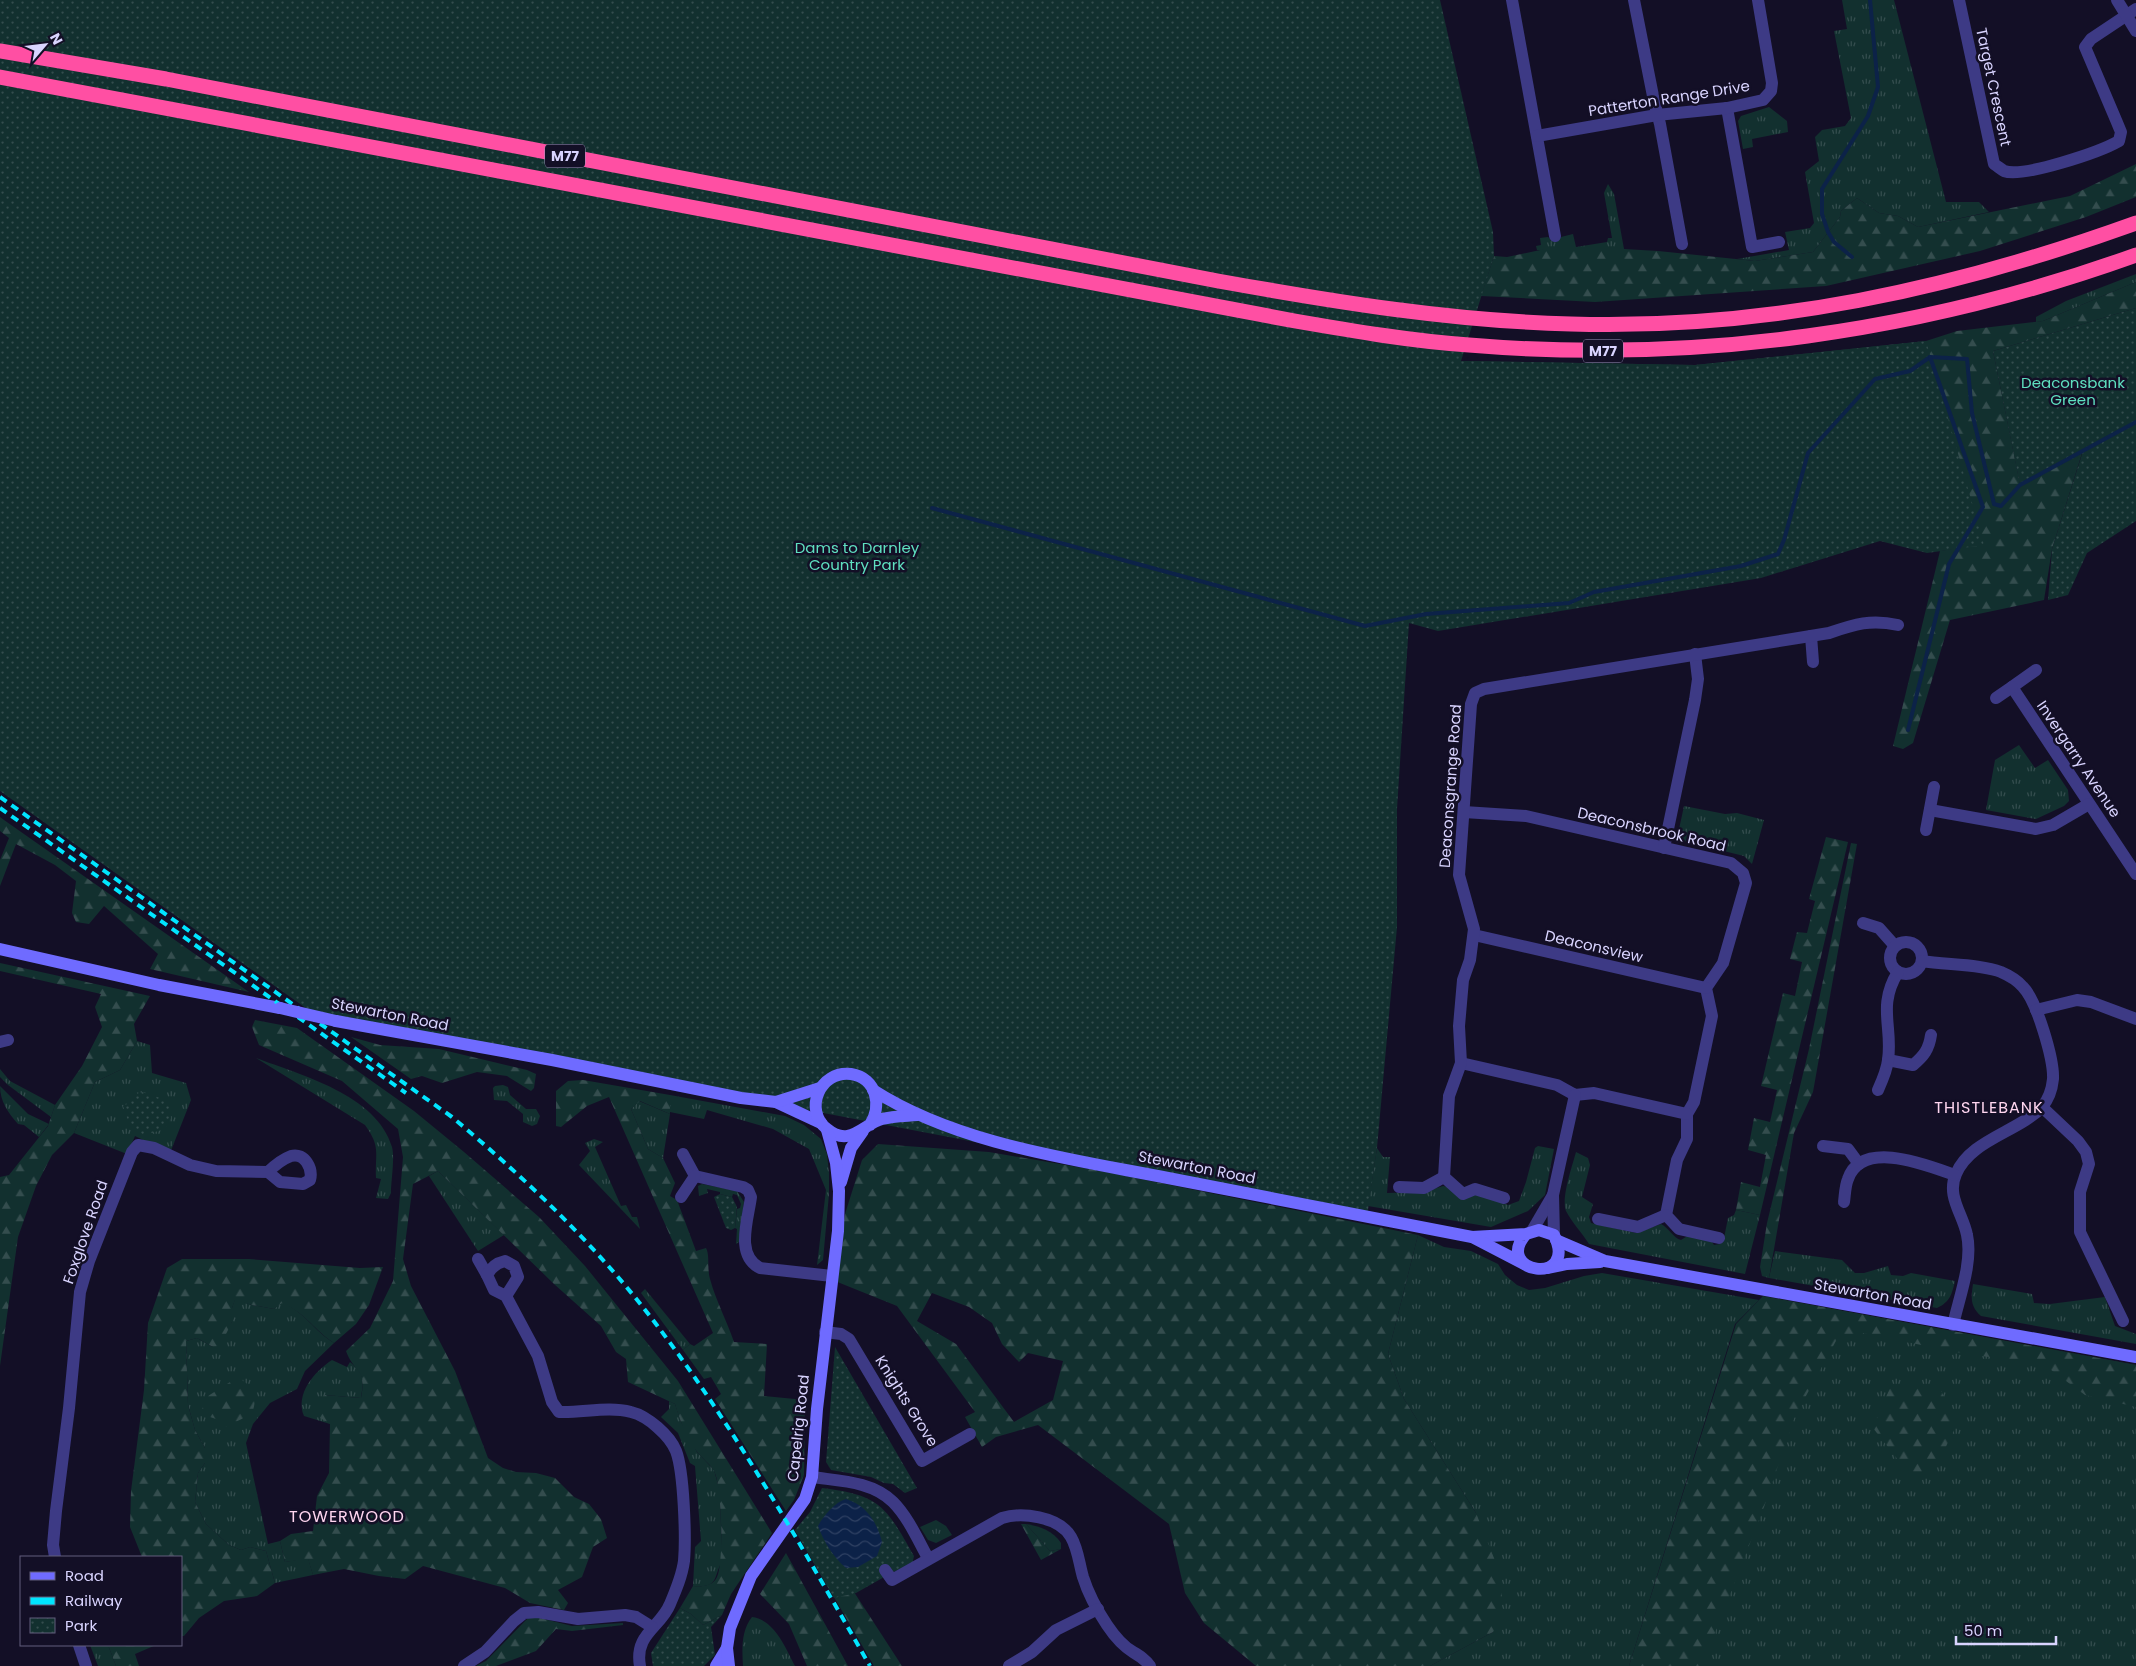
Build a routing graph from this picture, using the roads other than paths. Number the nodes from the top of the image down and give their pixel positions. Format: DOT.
graph roads {
  1 [pos="1512,0"];
  2 [pos="1634,0"];
  3 [pos="1758,0"];
  4 [pos="1959,0"];
  5 [pos="2118,0"];
  6 [pos="2131,12"];
  7 [pos="2136,31"];
  8 [pos="0,51"];
  9 [pos="0,77"];
  10 [pos="1727,108"];
  11 [pos="1657,115"];
  12 [pos="1537,136"];
  13 [pos="2136,223"];
  14 [pos="1555,236"];
  15 [pos="1779,242"];
  16 [pos="1682,244"];
  17 [pos="2136,255"];
  18 [pos="1898,625"];
  19 [pos="1811,636"];
  20 [pos="1695,654"];
  21 [pos="1813,662"];
  22 [pos="2036,670"];
  23 [pos="2012,687"];
  24 [pos="1996,698"];
  25 [pos="1934,787"];
  26 [pos="2090,804"];
  27 [pos="1930,810"];
  28 [pos="1464,812"];
  29 [pos="1926,830"];
  30 [pos="1664,848"];
  31 [pos="2136,874"];
  32 [pos="1863,923"];
  33 [pos="1474,935"];
  34 [pos="1895,946"];
  35 [pos="0,948"];
  36 [pos="1922,961"];
  37 [pos="1898,972"];
  38 [pos="1706,988"];
  39 [pos="2036,1010"];
  40 [pos="2136,1019"];
  41 [pos="1931,1035"];
  42 [pos="1888,1060"];
  43 [pos="1461,1063"];
  44 [pos="820,1088"];
  45 [pos="873,1090"];
  46 [pos="1878,1090"];
  47 [pos="1575,1095"];
  48 [pos="776,1102"];
  49 [pos="2042,1107"];
  50 [pos="1688,1114"];
  51 [pos="920,1115"];
  52 [pos="824,1126"];
  53 [pos="866,1128"];
  54 [pos="1823,1146"];
  55 [pos="683,1154"];
  56 [pos="1859,1164"];
  57 [pos="268,1172"];
  58 [pos="1955,1175"];
  59 [pos="695,1176"];
  60 [pos="1444,1177"];
  61 [pos="1399,1186"];
  62 [pos="839,1191"];
  63 [pos="1553,1195"];
  64 [pos="681,1197"];
  65 [pos="1504,1198"];
  66 [pos="1844,1202"];
  67 [pos="1666,1215"];
  68 [pos="1598,1219"];
  69 [pos="1529,1232"];
  70 [pos="1472,1237"];
  71 [pos="1555,1238"];
  72 [pos="1719,1238"];
  73 [pos="478,1259"];
  74 [pos="1605,1261"];
  75 [pos="1524,1264"];
  76 [pos="1547,1268"];
  77 [pos="487,1275"];
  78 [pos="832,1276"];
  79 [pos="506,1296"];
  80 [pos="2123,1321"];
  81 [pos="1953,1325"];
  82 [pos="825,1332"];
  83 [pos="2136,1357"];
  84 [pos="970,1434"];
  85 [pos="812,1477"];
  86 [pos="55,1556"];
  87 [pos="928,1558"];
  88 [pos="885,1570"];
  89 [pos="1098,1609"];
  90 [pos="652,1627"];
  91 [pos="79,1646"];
  92 [pos="726,1648"];
  93 [pos="637,1665"];
  94 [pos="86,1666"];
  95 [pos="464,1666"];
  96 [pos="716,1666"];
  97 [pos="729,1666"];
  98 [pos="1009,1666"];
  99 [pos="1150,1666"];
  1 -- 12 [label="street"];
  2 -- 11 [label="street"];
  3 -- 10 [label="street, Patterton Range Drive"];
  4 -- 6 [label="street, Target Crescent"];
  5 -- 6 [label="street"];
  6 -- 7 [label="street"];
  8 -- 13 [label="highway, M77"];
  9 -- 17 [label="highway, M77"];
  10 -- 11 [label="street, Patterton Range Drive"];
  10 -- 15 [label="street"];
  11 -- 12 [label="street, Patterton Range Drive"];
  11 -- 16 [label="street"];
  12 -- 14 [label="street"];
  18 -- 19 [label="street, Deaconsgrange Road"];
  19 -- 20 [label="street, Deaconsgrange Road"];
  19 -- 21 [label="street"];
  20 -- 28 [label="street, Deaconsgrange Road"];
  20 -- 30 [label="street"];
  22 -- 23 [label="street"];
  23 -- 24 [label="street"];
  23 -- 26 [label="street, Invergarry Avenue"];
  25 -- 27 [label="street"];
  26 -- 27 [label="street"];
  26 -- 31 [label="street, Invergarry Avenue"];
  27 -- 29 [label="street"];
  28 -- 30 [label="street, Deaconsbrook Road"];
  28 -- 33 [label="street, Deaconsgrange Road"];
  30 -- 38 [label="street, Deaconsbrook Road"];
  32 -- 34 [label="street"];
  33 -- 38 [label="street, Deaconsview"];
  33 -- 43 [label="street, Deaconsgrange Road"];
  34 -- 36 [label="street"];
  34 -- 37 [label="street"];
  35 -- 48 [label="main road, Stewarton Road, bridge"];
  36 -- 37 [label="street"];
  36 -- 39 [label="street"];
  37 -- 42 [label="street"];
  38 -- 50 [label="street"];
  39 -- 40 [label="street"];
  39 -- 49 [label="street"];
  41 -- 42 [label="street"];
  42 -- 46 [label="street"];
  43 -- 47 [label="street"];
  43 -- 60 [label="street, Deaconsgrange Road"];
  44 -- 45 [label="main road, Stewarton Road"];
  44 -- 48 [label="main road, Stewarton Road"];
  44 -- 52 [label="main road"];
  45 -- 51 [label="main road, Stewarton Road"];
  45 -- 53 [label="main road"];
  47 -- 50 [label="street"];
  47 -- 63 [label="street"];
  48 -- 52 [label="main road, Stewarton Road"];
  49 -- 58 [label="street"];
  49 -- 80 [label="street"];
  50 -- 67 [label="street"];
  51 -- 53 [label="main road, Stewarton Road"];
  51 -- 70 [label="main road, Stewarton Road"];
  52 -- 53 [label="main road, Stewarton Road"];
  52 -- 62 [label="main road, Capelrig Road"];
  53 -- 62 [label="main road, Capelrig Road"];
  54 -- 56 [label="street"];
  55 -- 59 [label="street"];
  56 -- 58 [label="street"];
  56 -- 66 [label="street"];
  57 -- 86 [label="street, Foxglove Road"];
  58 -- 81 [label="street"];
  59 -- 64 [label="street"];
  59 -- 78 [label="street"];
  60 -- 61 [label="street"];
  60 -- 65 [label="street"];
  62 -- 78 [label="main road, Capelrig Road"];
  63 -- 69 [label="street"];
  63 -- 71 [label="street"];
  67 -- 68 [label="street"];
  67 -- 72 [label="street"];
  69 -- 70 [label="main road, Stewarton Road"];
  69 -- 71 [label="main road"];
  69 -- 75 [label="main road"];
  70 -- 75 [label="main road, Stewarton Road"];
  71 -- 74 [label="main road, Stewarton Road"];
  71 -- 76 [label="main road"];
  73 -- 77 [label="street"];
  74 -- 76 [label="main road, Stewarton Road"];
  74 -- 81 [label="main road, Stewarton Road"];
  75 -- 76 [label="main road"];
  77 -- 79 [label="street"];
  77 -- 79 [label="street"];
  78 -- 82 [label="main road, Capelrig Road"];
  79 -- 90 [label="street"];
  81 -- 83 [label="main road, Stewarton Road"];
  82 -- 84 [label="street, Knights Grove"];
  82 -- 85 [label="main road, Capelrig Road"];
  85 -- 87 [label="street"];
  85 -- 92 [label="main road, Capelrig Road"];
  87 -- 88 [label="street"];
  87 -- 89 [label="street"];
  89 -- 98 [label="street"];
  89 -- 99 [label="street"];
  90 -- 93 [label="street"];
  90 -- 95 [label="street"];
  91 -- 94 [label="street"];
  92 -- 96 [label="main road, Capelrig Road"];
  92 -- 97 [label="main road, Capelrig Road"];
}
